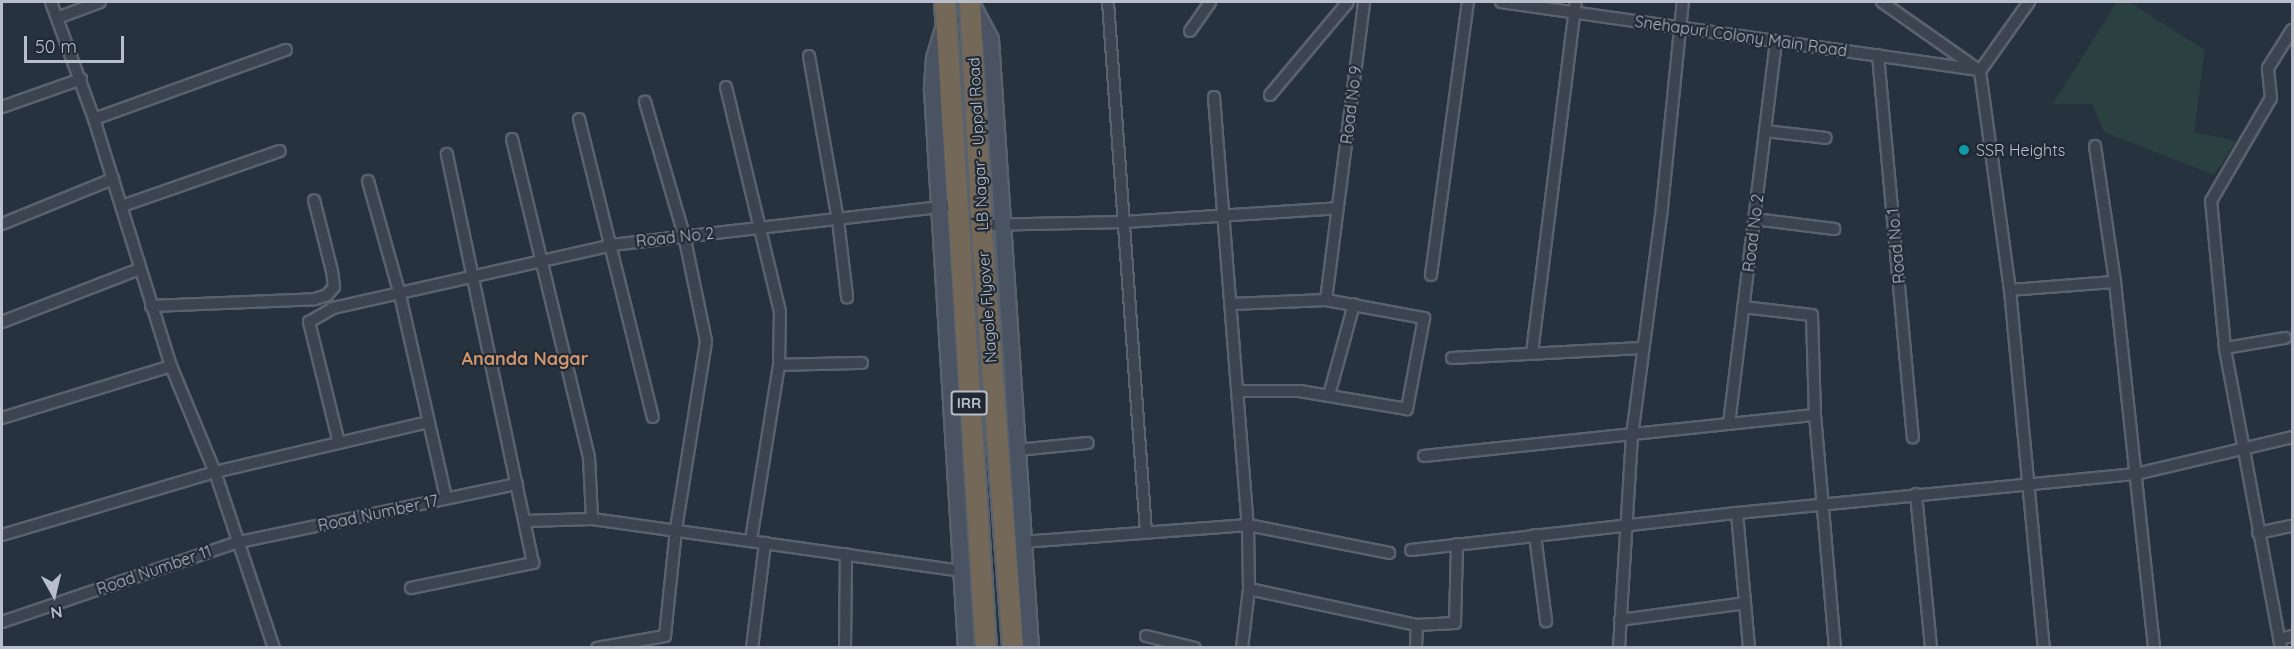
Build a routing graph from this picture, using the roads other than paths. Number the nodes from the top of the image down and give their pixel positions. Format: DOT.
graph roads {
  1 [pos="51,2"];
  2 [pos="100,2"];
  3 [pos="970,2"];
  4 [pos="1108,2"];
  5 [pos="1210,2"];
  6 [pos="1348,2"];
  7 [pos="1364,2"];
  8 [pos="1468,2"];
  9 [pos="1501,2"];
  10 [pos="1683,2"];
  11 [pos="2029,2"];
  12 [pos="1890,4"];
  13 [pos="1576,6"];
  14 [pos="945,10"];
  15 [pos="57,18"];
  16 [pos="1679,27"];
  17 [pos="2292,30"];
  18 [pos="1190,31"];
  19 [pos="1776,42"];
  20 [pos="286,50"];
  21 [pos="1878,55"];
  22 [pos="809,56"];
  23 [pos="1980,71"];
  24 [pos="81,79"];
  25 [pos="726,87"];
  26 [pos="1270,95"];
  27 [pos="1214,97"];
  28 [pos="645,102"];
  29 [pos="2,107"];
  30 [pos="94,119"];
  31 [pos="579,119"];
  32 [pos="1765,130"];
  33 [pos="1826,138"];
  34 [pos="512,139"];
  35 [pos="2095,146"];
  36 [pos="280,151"];
  37 [pos="447,154"];
  38 [pos="113,179"];
  39 [pos="368,181"];
  40 [pos="314,200"];
  41 [pos="122,206"];
  42 [pos="947,206"];
  43 [pos="1338,208"];
  44 [pos="1226,216"];
  45 [pos="1754,219"];
  46 [pos="838,220"];
  47 [pos="1124,222"];
  48 [pos="2,224"];
  49 [pos="991,225"];
  50 [pos="762,229"];
  51 [pos="1834,229"];
  52 [pos="684,235"];
  53 [pos="612,245"];
  54 [pos="543,260"];
  55 [pos="139,269"];
  56 [pos="1431,275"];
  57 [pos="475,276"];
  58 [pos="2115,282"];
  59 [pos="2010,290"];
  60 [pos="400,296"];
  61 [pos="847,297"];
  62 [pos="1326,300"];
  63 [pos="1232,304"];
  64 [pos="1354,304"];
  65 [pos="151,306"];
  66 [pos="1743,307"];
  67 [pos="2,322"];
  68 [pos="2285,338"];
  69 [pos="1641,348"];
  70 [pos="2225,348"];
  71 [pos="1532,353"];
  72 [pos="1452,358"];
  73 [pos="862,363"];
  74 [pos="779,365"];
  75 [pos="171,366"];
  76 [pos="1238,391"];
  77 [pos="1329,394"];
  78 [pos="1815,415"];
  79 [pos="653,417"];
  80 [pos="2,418"];
  81 [pos="428,422"];
  82 [pos="1729,424"];
  83 [pos="1632,436"];
  84 [pos="1913,437"];
  85 [pos="2292,437"];
  86 [pos="339,443"];
  87 [pos="1088,443"];
  88 [pos="2244,449"];
  89 [pos="1017,450"];
  90 [pos="1424,456"];
  91 [pos="215,472"];
  92 [pos="2136,474"];
  93 [pos="517,484"];
  94 [pos="2027,485"];
  95 [pos="1916,494"];
  96 [pos="446,498"];
  97 [pos="1822,504"];
  98 [pos="1737,513"];
  99 [pos="591,519"];
  100 [pos="525,521"];
  101 [pos="1248,525"];
  102 [pos="2292,526"];
  103 [pos="1627,528"];
  104 [pos="676,529"];
  105 [pos="1146,532"];
  106 [pos="2258,533"];
  107 [pos="2,535"];
  108 [pos="1535,535"];
  109 [pos="751,540"];
  110 [pos="239,542"];
  111 [pos="1022,542"];
  112 [pos="765,543"];
  113 [pos="1457,544"];
  114 [pos="1412,550"];
  115 [pos="846,554"];
  116 [pos="1389,554"];
  117 [pos="961,571"];
  118 [pos="411,588"];
  119 [pos="1249,589"];
  120 [pos="1745,603"];
  121 [pos="1620,620"];
  122 [pos="1546,621"];
  123 [pos="2,622"];
  124 [pos="1417,626"];
  125 [pos="1146,636"];
  126 [pos="2292,636"];
  127 [pos="2280,643"];
  128 [pos="274,648"];
  129 [pos="597,648"];
  130 [pos="752,648"];
  131 [pos="845,648"];
  132 [pos="966,648"];
  133 [pos="986,648"];
  134 [pos="1013,648"];
  135 [pos="1030,648"];
  136 [pos="1195,648"];
  137 [pos="1242,648"];
  138 [pos="1416,648"];
  139 [pos="1619,648"];
  140 [pos="1749,648"];
  141 [pos="1835,648"];
  142 [pos="1930,648"];
  143 [pos="2044,648"];
  144 [pos="2154,648"];
  1 -- 15 [label="street"];
  2 -- 15 [label="street"];
  3 -- 49 [label="highway, Nagole Flyover / IRR"];
  4 -- 47 [label="street"];
  5 -- 18 [label="street"];
  6 -- 26 [label="street"];
  7 -- 43 [label="street, Road No 9"];
  8 -- 56 [label="street"];
  9 -- 13 [label="street, Snehapuri Colony Main Road"];
  10 -- 16 [label="street"];
  11 -- 23 [label="street"];
  12 -- 23 [label="street"];
  13 -- 16 [label="street, Snehapuri Colony Main Road"];
  13 -- 71 [label="street"];
  14 -- 42 [label="highway, Nagole Flyover / IRR"];
  15 -- 24 [label="street"];
  16 -- 19 [label="street, Snehapuri Colony Main Road"];
  16 -- 69 [label="street"];
  17 -- 70 [label="street"];
  19 -- 21 [label="street, Snehapuri Colony Main Road"];
  19 -- 32 [label="street, Road No 2"];
  20 -- 30 [label="street"];
  21 -- 23 [label="street, Snehapuri Colony Main Road"];
  21 -- 84 [label="street, Road No 1"];
  22 -- 46 [label="street"];
  23 -- 59 [label="street"];
  24 -- 29 [label="street"];
  24 -- 30 [label="street"];
  25 -- 50 [label="street"];
  27 -- 44 [label="street"];
  28 -- 52 [label="street"];
  30 -- 38 [label="street"];
  31 -- 53 [label="street"];
  32 -- 33 [label="street"];
  32 -- 45 [label="street, Road No 2"];
  34 -- 54 [label="street"];
  35 -- 58 [label="street"];
  36 -- 41 [label="street"];
  37 -- 57 [label="street"];
  38 -- 41 [label="street"];
  38 -- 48 [label="street"];
  39 -- 60 [label="street"];
  40 -- 65 [label="street"];
  41 -- 55 [label="street"];
  42 -- 46 [label="street, Road No 2"];
  42 -- 117 [label="street"];
  42 -- 133 [label="highway, Nagole Flyover / IRR"];
  43 -- 44 [label="street"];
  43 -- 62 [label="street, Road No 9"];
  44 -- 47 [label="street"];
  44 -- 63 [label="street"];
  45 -- 51 [label="street"];
  45 -- 66 [label="street, Road No 2"];
  46 -- 50 [label="street, Road No 2"];
  46 -- 61 [label="street"];
  47 -- 49 [label="street"];
  47 -- 105 [label="street"];
  49 -- 89 [label="street, LB Nagar - Uppal Road"];
  49 -- 134 [label="highway, Nagole Flyover / IRR"];
  50 -- 52 [label="street, Road No 2"];
  50 -- 74 [label="street"];
  52 -- 53 [label="street, Road No 2"];
  52 -- 104 [label="street"];
  53 -- 54 [label="street, Road No 2"];
  53 -- 79 [label="street"];
  54 -- 57 [label="street, Road No 2"];
  54 -- 99 [label="street"];
  55 -- 65 [label="street"];
  55 -- 67 [label="street"];
  57 -- 60 [label="street, Road No 2"];
  57 -- 93 [label="street"];
  58 -- 59 [label="street"];
  58 -- 92 [label="street"];
  59 -- 94 [label="street"];
  60 -- 81 [label="street"];
  60 -- 86 [label="street, Road No 2"];
  62 -- 63 [label="street"];
  62 -- 64 [label="street"];
  63 -- 76 [label="street"];
  64 -- 77 [label="street"];
  64 -- 77 [label="street"];
  65 -- 75 [label="street"];
  66 -- 78 [label="street"];
  66 -- 82 [label="street, Road No 2"];
  68 -- 70 [label="street"];
  69 -- 71 [label="street"];
  69 -- 83 [label="street"];
  70 -- 88 [label="street"];
  71 -- 72 [label="street"];
  73 -- 74 [label="street"];
  74 -- 109 [label="street"];
  75 -- 80 [label="street"];
  75 -- 91 [label="street"];
  76 -- 77 [label="street"];
  76 -- 101 [label="street"];
  78 -- 82 [label="street"];
  78 -- 97 [label="street"];
  81 -- 86 [label="street"];
  81 -- 96 [label="street"];
  82 -- 83 [label="street"];
  83 -- 90 [label="street"];
  83 -- 103 [label="street"];
  85 -- 88 [label="street"];
  86 -- 91 [label="street"];
  87 -- 89 [label="street"];
  88 -- 92 [label="street"];
  88 -- 106 [label="street"];
  89 -- 111 [label="street, LB Nagar - Uppal Road"];
  91 -- 107 [label="street"];
  91 -- 110 [label="street"];
  92 -- 94 [label="street"];
  92 -- 144 [label="street"];
  93 -- 96 [label="street, Road Number 17"];
  93 -- 100 [label="street"];
  94 -- 95 [label="street"];
  94 -- 143 [label="street"];
  95 -- 97 [label="street"];
  95 -- 142 [label="street"];
  96 -- 110 [label="street, Road Number 17"];
  97 -- 98 [label="street"];
  97 -- 141 [label="street"];
  98 -- 103 [label="street"];
  98 -- 120 [label="street"];
  99 -- 100 [label="street"];
  99 -- 104 [label="street"];
  100 -- 118 [label="street"];
  101 -- 105 [label="street"];
  101 -- 116 [label="street"];
  101 -- 119 [label="street"];
  102 -- 106 [label="street"];
  103 -- 108 [label="street"];
  103 -- 121 [label="street"];
  104 -- 109 [label="street"];
  104 -- 129 [label="street"];
  105 -- 111 [label="street"];
  106 -- 127 [label="street"];
  108 -- 113 [label="street"];
  108 -- 122 [label="street"];
  109 -- 112 [label="street"];
  110 -- 123 [label="street, Road Number 11"];
  110 -- 128 [label="street"];
  111 -- 135 [label="street, LB Nagar - Uppal Road"];
  112 -- 115 [label="street"];
  112 -- 130 [label="street"];
  113 -- 114 [label="street"];
  113 -- 124 [label="street"];
  115 -- 117 [label="street"];
  115 -- 131 [label="street"];
  117 -- 132 [label="street"];
  119 -- 124 [label="street"];
  119 -- 137 [label="street"];
  120 -- 121 [label="street"];
  120 -- 140 [label="street"];
  121 -- 139 [label="street"];
  124 -- 138 [label="street"];
  125 -- 136 [label="street"];
  126 -- 127 [label="street"];
}
